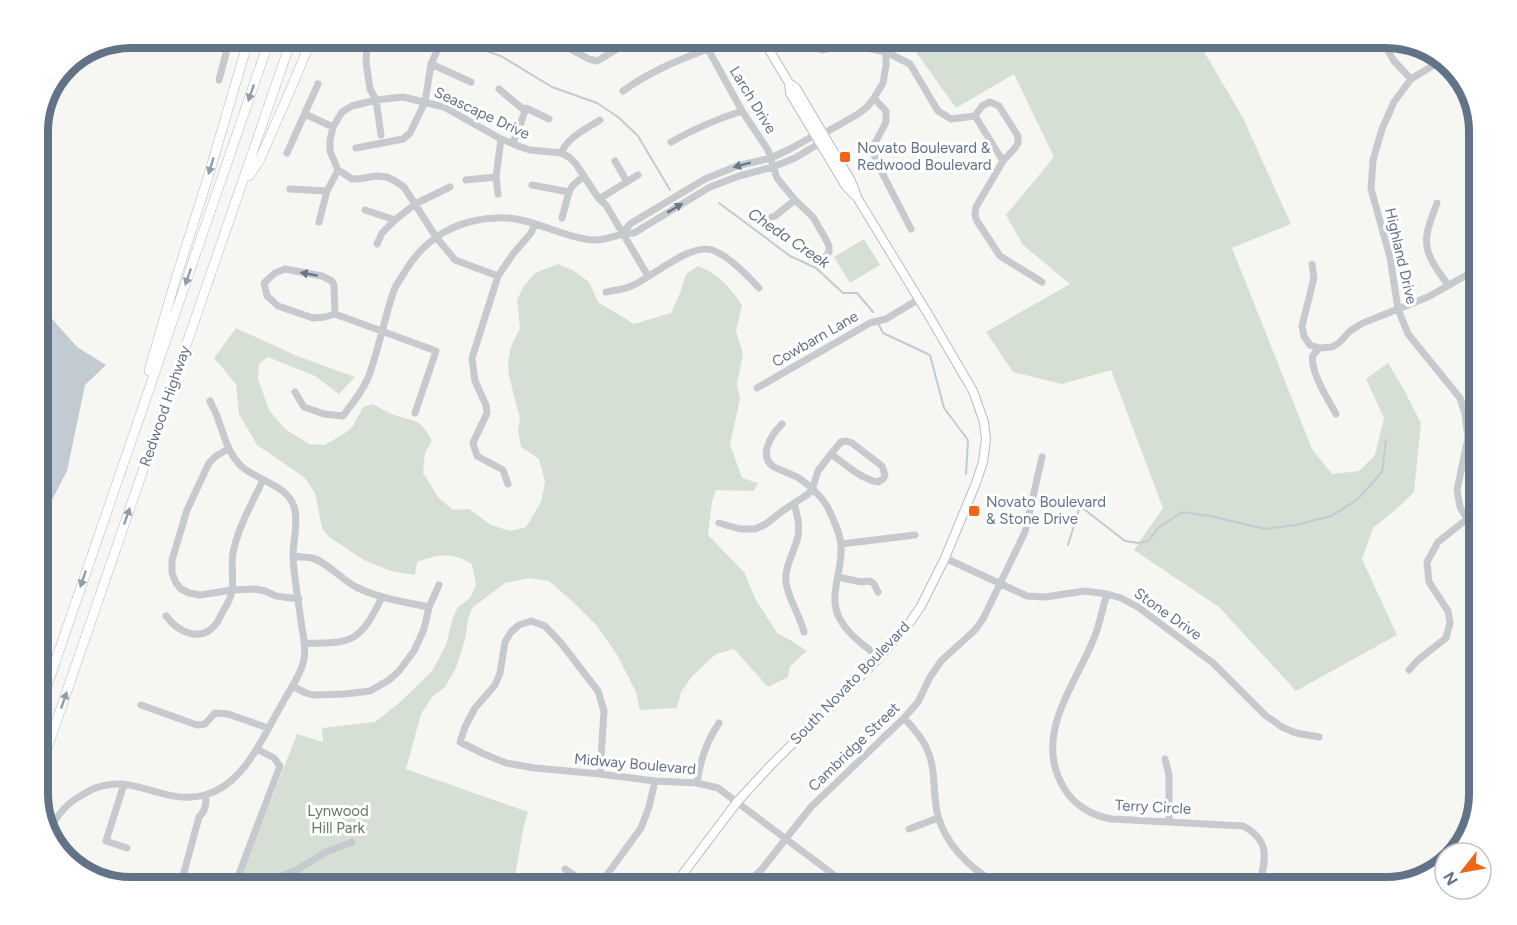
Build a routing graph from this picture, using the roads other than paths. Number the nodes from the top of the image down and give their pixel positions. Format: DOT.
graph roads {
  1 [pos="227,48"];
  2 [pos="245,48"];
  3 [pos="267,48"];
  4 [pos="289,48"];
  5 [pos="308,48"];
  6 [pos="367,48"];
  7 [pos="438,48"];
  8 [pos="568,48"];
  9 [pos="619,48"];
  10 [pos="768,48"];
  11 [pos="867,48"];
  12 [pos="888,48"];
  13 [pos="1386,48"];
  14 [pos="886,52"];
  15 [pos="431,64"];
  16 [pos="1435,64"];
  17 [pos="1411,79"];
  18 [pos="219,80"];
  19 [pos="471,82"];
  20 [pos="318,84"];
  21 [pos="499,88"];
  22 [pos="623,91"];
  23 [pos="874,98"];
  24 [pos="376,100"];
  25 [pos="425,102"];
  26 [pos="525,111"];
  27 [pos="742,111"];
  28 [pos="305,114"];
  29 [pos="975,116"];
  30 [pos="549,119"];
  31 [pos="600,120"];
  32 [pos="333,127"];
  33 [pos="819,134"];
  34 [pos="381,135"];
  35 [pos="501,139"];
  36 [pos="671,142"];
  37 [pos="512,143"];
  38 [pos="820,143"];
  39 [pos="356,148"];
  40 [pos="287,153"];
  41 [pos="561,153"];
  42 [pos="771,158"];
  43 [pos="615,160"];
  44 [pos="1004,161"];
  45 [pos="773,166"];
  46 [pos="338,170"];
  47 [pos="638,175"];
  48 [pos="584,176"];
  49 [pos="496,177"];
  50 [pos="466,180"];
  51 [pos="627,182"];
  52 [pos="242,185"];
  53 [pos="532,185"];
  54 [pos="450,187"];
  55 [pos="290,189"];
  56 [pos="327,191"];
  57 [pos="569,192"];
  58 [pos="498,194"];
  59 [pos="600,199"];
  60 [pos="858,199"];
  61 [pos="795,200"];
  62 [pos="415,204"];
  63 [pos="1437,204"];
  64 [pos="365,210"];
  65 [pos="562,218"];
  66 [pos="394,220"];
  67 [pos="758,221"];
  68 [pos="319,222"];
  69 [pos="535,224"];
  70 [pos="911,229"];
  71 [pos="623,233"];
  72 [pos="436,237"];
  73 [pos="377,244"];
  74 [pos="821,263"];
  75 [pos="1312,264"];
  76 [pos="1469,275"];
  77 [pos="498,276"];
  78 [pos="648,276"];
  79 [pos="1042,282"];
  80 [pos="1448,285"];
  81 [pos="759,288"];
  82 [pos="606,292"];
  83 [pos="919,299"];
  84 [pos="1398,309"];
  85 [pos="335,314"];
  86 [pos="382,332"];
  87 [pos="1319,348"];
  88 [pos="757,388"];
  89 [pos="295,392"];
  90 [pos="210,401"];
  91 [pos="415,412"];
  92 [pos="1336,414"];
  93 [pos="782,424"];
  94 [pos="228,449"];
  95 [pos="831,454"];
  96 [pos="1042,457"];
  97 [pos="123,464"];
  98 [pos="263,480"];
  99 [pos="508,484"];
  100 [pos="812,490"];
  101 [pos="794,503"];
  102 [pos="1467,519"];
  103 [pos="719,523"];
  104 [pos="915,535"];
  105 [pos="841,544"];
  106 [pos="293,556"];
  107 [pos="945,558"];
  108 [pos="838,577"];
  109 [pos="1001,584"];
  110 [pos="439,585"];
  111 [pos="232,590"];
  112 [pos="878,592"];
  113 [pos="1107,594"];
  114 [pos="382,597"];
  115 [pos="299,599"];
  116 [pos="429,607"];
  117 [pos="166,616"];
  118 [pos="804,632"];
  119 [pos="304,644"];
  120 [pos="879,658"];
  121 [pos="1408,670"];
  122 [pos="48,683"];
  123 [pos="292,686"];
  124 [pos="141,705"];
  125 [pos="904,718"];
  126 [pos="719,723"];
  127 [pos="268,728"];
  128 [pos="1319,737"];
  129 [pos="48,746"];
  130 [pos="257,749"];
  131 [pos="1165,759"];
  132 [pos="600,774"];
  133 [pos="655,781"];
  134 [pos="697,783"];
  135 [pos="124,784"];
  136 [pos="206,795"];
  137 [pos="737,802"];
  138 [pos="938,818"];
  139 [pos="1169,822"];
  140 [pos="54,825"];
  141 [pos="909,829"];
  142 [pos="786,839"];
  143 [pos="352,842"];
  144 [pos="127,848"];
  145 [pos="565,869"];
  146 [pos="183,877"];
  147 [pos="238,877"];
  148 [pos="278,877"];
  149 [pos="576,877"];
  150 [pos="606,877"];
  151 [pos="681,877"];
  152 [pos="754,877"];
  153 [pos="836,877"];
  154 [pos="986,877"];
  155 [pos="1261,877"];
  1 -- 18 [label="street"];
  2 -- 97 [label="highway, one-way"];
  3 -- 97 [label="highway, Redwood Highway, one-way"];
  4 -- 52 [label="highway, Redwood Highway"];
  5 -- 52 [label="highway"];
  6 -- 24 [label="street"];
  7 -- 15 [label="street"];
  8 -- 9 [label="street"];
  10 -- 33 [label="main road, South Novato Boulevard"];
  11 -- 14 [label="street"];
  12 -- 14 [label="street"];
  13 -- 17 [label="street"];
  14 -- 23 [label="street"];
  14 -- 29 [label="street"];
  15 -- 19 [label="street"];
  15 -- 25 [label="street"];
  16 -- 17 [label="street, Highland Drive"];
  17 -- 84 [label="street, Highland Drive"];
  20 -- 28 [label="street"];
  21 -- 26 [label="street"];
  22 -- 27 [label="street, Larch Drive"];
  23 -- 33 [label="street"];
  23 -- 70 [label="street"];
  24 -- 25 [label="street, Seascape Drive"];
  24 -- 32 [label="street, Seascape Drive"];
  24 -- 34 [label="street"];
  25 -- 35 [label="street, Seascape Drive"];
  25 -- 39 [label="street"];
  26 -- 30 [label="street"];
  26 -- 37 [label="street"];
  27 -- 36 [label="street"];
  27 -- 42 [label="street, Larch Drive"];
  28 -- 32 [label="street"];
  28 -- 40 [label="street"];
  29 -- 44 [label="street"];
  29 -- 44 [label="street"];
  31 -- 41 [label="street"];
  32 -- 46 [label="street"];
  33 -- 38 [label="main road, South Novato Boulevard"];
  33 -- 42 [label="street"];
  33 -- 60 [label="main road, South Novato Boulevard"];
  35 -- 37 [label="street, Seascape Drive"];
  35 -- 49 [label="street"];
  37 -- 41 [label="street, Seascape Drive"];
  38 -- 45 [label="street"];
  38 -- 60 [label="main road, South Novato Boulevard"];
  41 -- 48 [label="street"];
  42 -- 45 [label="street, Larch Drive"];
  42 -- 71 [label="street, one-way"];
  43 -- 51 [label="street"];
  44 -- 79 [label="street"];
  45 -- 61 [label="street, Larch Drive"];
  71 -- 45 [label="street, one-way"];
  46 -- 56 [label="street"];
  46 -- 62 [label="street"];
  47 -- 51 [label="street"];
  48 -- 57 [label="street"];
  48 -- 59 [label="street"];
  49 -- 50 [label="street"];
  49 -- 58 [label="street"];
  51 -- 59 [label="street"];
  129 -- 52 [label="highway, Redwood Highway, one-way"];
  53 -- 57 [label="street"];
  54 -- 62 [label="street"];
  55 -- 56 [label="street"];
  56 -- 68 [label="street"];
  57 -- 65 [label="street"];
  59 -- 71 [label="street"];
  60 -- 83 [label="main road, South Novato Boulevard"];
  61 -- 67 [label="street"];
  61 -- 74 [label="street, Larch Drive"];
  62 -- 66 [label="street"];
  62 -- 72 [label="street"];
  63 -- 80 [label="street"];
  64 -- 66 [label="street"];
  66 -- 73 [label="street"];
  69 -- 71 [label="street"];
  69 -- 72 [label="street"];
  69 -- 77 [label="street"];
  71 -- 78 [label="street"];
  72 -- 77 [label="street"];
  72 -- 86 [label="street"];
  75 -- 87 [label="street"];
  76 -- 80 [label="street"];
  77 -- 99 [label="street"];
  78 -- 81 [label="street"];
  78 -- 82 [label="street"];
  80 -- 84 [label="street"];
  83 -- 88 [label="street, Cowbarn Lane"];
  83 -- 107 [label="main road, South Novato Boulevard"];
  84 -- 87 [label="street"];
  84 -- 102 [label="street, Highland Drive"];
  85 -- 85 [label="street, one-way"];
  85 -- 86 [label="street"];
  86 -- 89 [label="street"];
  86 -- 91 [label="street"];
  87 -- 92 [label="street"];
  90 -- 94 [label="street"];
  93 -- 100 [label="street"];
  94 -- 98 [label="street"];
  94 -- 111 [label="street"];
  95 -- 95 [label="street"];
  95 -- 100 [label="street"];
  96 -- 109 [label="street, Cambridge Street"];
  97 -- 122 [label="highway, Redwood Highway, one-way"];
  98 -- 106 [label="street"];
  98 -- 111 [label="street"];
  100 -- 101 [label="street"];
  100 -- 105 [label="street"];
  101 -- 103 [label="street"];
  101 -- 118 [label="street"];
  102 -- 121 [label="street"];
  104 -- 105 [label="street"];
  105 -- 108 [label="street"];
  106 -- 114 [label="street"];
  106 -- 115 [label="street"];
  107 -- 109 [label="street, Stone Drive"];
  107 -- 120 [label="main road, South Novato Boulevard"];
  108 -- 112 [label="street"];
  108 -- 120 [label="street"];
  109 -- 113 [label="street, Stone Drive"];
  109 -- 125 [label="street, Cambridge Street"];
  110 -- 116 [label="street"];
  111 -- 115 [label="street"];
  111 -- 117 [label="street"];
  113 -- 128 [label="street, Stone Drive"];
  113 -- 139 [label="street, Terry Circle"];
  114 -- 116 [label="street"];
  114 -- 119 [label="street"];
  115 -- 119 [label="street"];
  116 -- 123 [label="street"];
  119 -- 123 [label="street"];
  120 -- 137 [label="main road, South Novato Boulevard"];
  123 -- 127 [label="street"];
  124 -- 127 [label="street"];
  125 -- 138 [label="street"];
  125 -- 142 [label="street, Cambridge Street"];
  126 -- 134 [label="street"];
  127 -- 130 [label="street"];
  130 -- 136 [label="street"];
  130 -- 147 [label="street"];
  131 -- 139 [label="street"];
  132 -- 132 [label="street, Midway Boulevard"];
  132 -- 133 [label="street, Midway Boulevard"];
  133 -- 134 [label="street, Midway Boulevard"];
  133 -- 150 [label="street"];
  134 -- 137 [label="street, Midway Boulevard"];
  135 -- 136 [label="street"];
  135 -- 140 [label="street"];
  135 -- 144 [label="street"];
  136 -- 146 [label="street"];
  137 -- 142 [label="street, Midway Boulevard"];
  137 -- 151 [label="main road, South Novato Boulevard"];
  138 -- 141 [label="street"];
  138 -- 154 [label="street"];
  139 -- 155 [label="street, Terry Circle"];
  142 -- 152 [label="street, Cambridge Street"];
  142 -- 153 [label="street, Midway Boulevard"];
  143 -- 148 [label="street"];
  145 -- 149 [label="street"];
}
